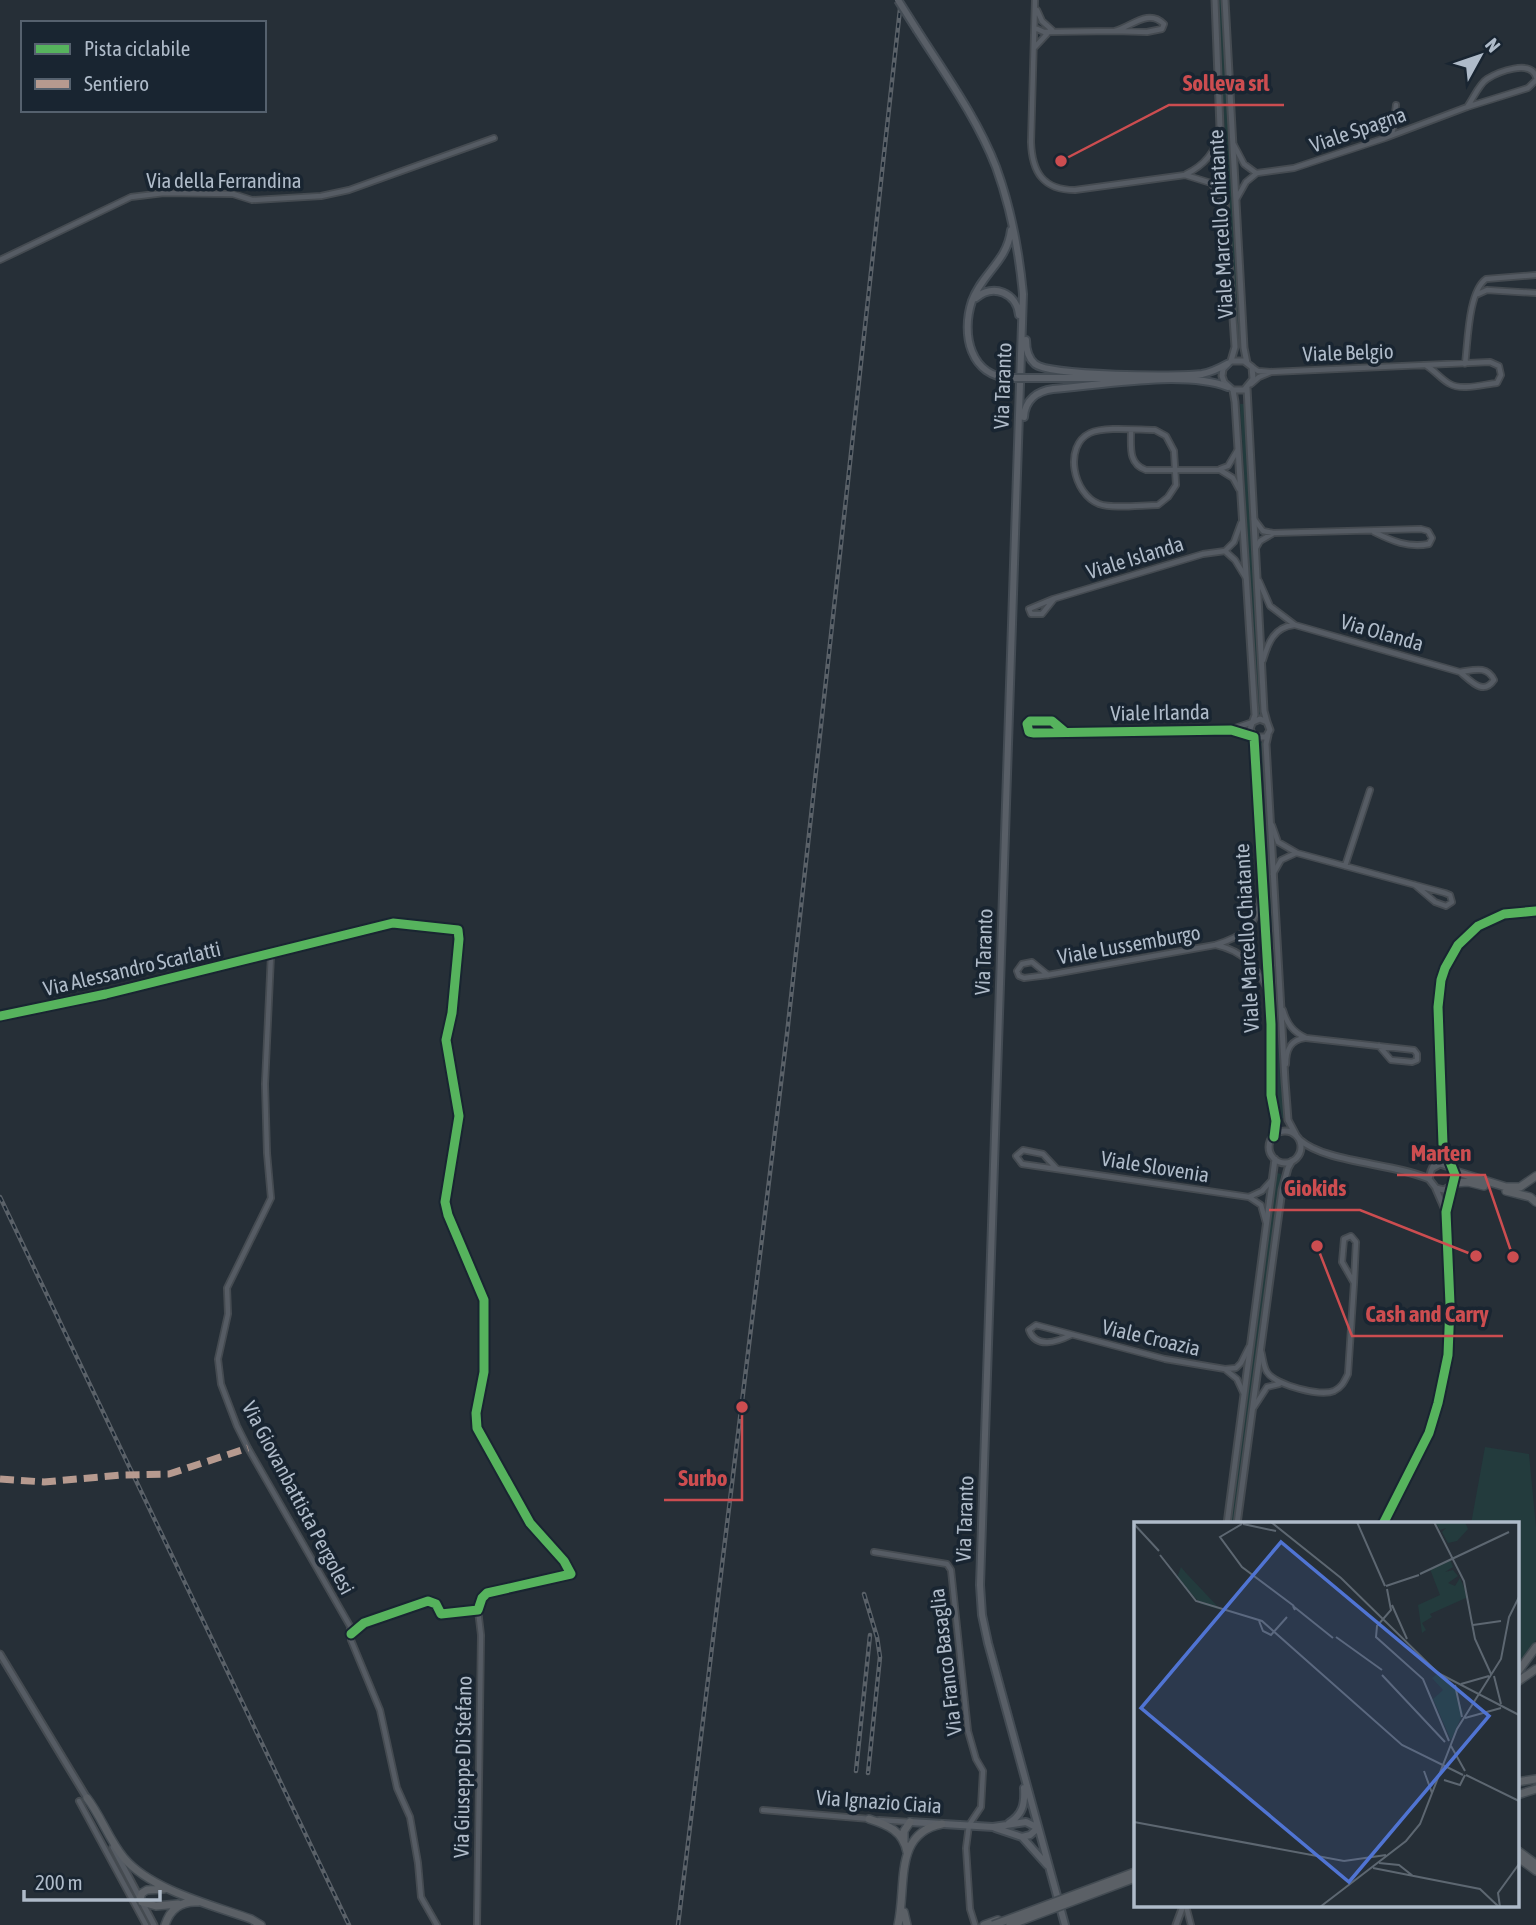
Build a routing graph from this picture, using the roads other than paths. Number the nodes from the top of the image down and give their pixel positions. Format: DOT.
graph roads {
  1 [pos="898,0"];
  2 [pos="1215,0"];
  3 [pos="1225,0"];
  4 [pos="1035,3"];
  5 [pos="1034,28"];
  6 [pos="1053,31"];
  7 [pos="1115,31"];
  8 [pos="1034,48"];
  9 [pos="1536,78"];
  10 [pos="1396,105"];
  11 [pos="1467,107"];
  12 [pos="1220,128"];
  13 [pos="1389,136"];
  14 [pos="494,138"];
  15 [pos="1232,139"];
  16 [pos="1257,173"];
  17 [pos="1185,175"];
  18 [pos="1235,202"];
  19 [pos="1226,206"];
  20 [pos="1012,222"];
  21 [pos="0,260"];
  22 [pos="1536,275"];
  23 [pos="1536,293"];
  24 [pos="1023,294"];
  25 [pos="1477,294"];
  26 [pos="972,301"];
  27 [pos="1022,336"];
  28 [pos="1229,363"];
  29 [pos="1465,364"];
  30 [pos="1250,365"];
  31 [pos="1427,366"];
  32 [pos="1271,372"];
  33 [pos="1153,378"];
  34 [pos="1249,386"];
  35 [pos="1230,389"];
  36 [pos="1131,430"];
  37 [pos="1238,447"];
  38 [pos="1019,450"];
  39 [pos="1175,470"];
  40 [pos="1220,470"];
  41 [pos="1241,494"];
  42 [pos="1242,518"];
  43 [pos="1254,518"];
  44 [pos="1374,532"];
  45 [pos="1273,533"];
  46 [pos="1256,548"];
  47 [pos="1225,551"];
  48 [pos="1257,576"];
  49 [pos="1246,579"];
  50 [pos="1054,599"];
  51 [pos="1295,625"];
  52 [pos="1262,663"];
  53 [pos="1460,672"];
  54 [pos="1253,722"];
  55 [pos="1267,722"];
  56 [pos="1231,730"];
  57 [pos="1065,732"];
  58 [pos="1268,734"];
  59 [pos="1254,737"];
  60 [pos="1370,790"];
  61 [pos="1270,819"];
  62 [pos="1297,853"];
  63 [pos="1345,866"];
  64 [pos="1273,874"];
  65 [pos="1415,885"];
  66 [pos="1263,888"];
  67 [pos="1536,911"];
  68 [pos="1215,945"];
  69 [pos="271,955"];
  70 [pos="1048,975"];
  71 [pos="1269,995"];
  72 [pos="1280,1005"];
  73 [pos="0,1016"];
  74 [pos="1306,1038"];
  75 [pos="1379,1046"];
  76 [pos="1284,1082"];
  77 [pos="1274,1136"];
  78 [pos="1298,1138"];
  79 [pos="1443,1144"];
  80 [pos="1323,1152"];
  81 [pos="1275,1159"];
  82 [pos="1294,1160"];
  83 [pos="1056,1168"];
  84 [pos="1432,1169"];
  85 [pos="1453,1169"];
  86 [pos="1414,1172"];
  87 [pos="1536,1176"];
  88 [pos="1272,1179"];
  89 [pos="1429,1179"];
  90 [pos="1453,1184"];
  91 [pos="1436,1188"];
  92 [pos="1249,1197"];
  93 [pos="1536,1202"];
  94 [pos="1446,1212"];
  95 [pos="1267,1227"];
  96 [pos="1354,1283"];
  97 [pos="1071,1335"];
  98 [pos="1251,1343"];
  99 [pos="1261,1350"];
  100 [pos="1225,1369"];
  101 [pos="1281,1383"];
  102 [pos="1244,1395"];
  103 [pos="1254,1408"];
  104 [pos="1227,1522"];
  105 [pos="1237,1522"];
  106 [pos="1384,1522"];
  107 [pos="874,1552"];
  108 [pos="478,1610"];
  109 [pos="351,1634"];
  110 [pos="1536,1647"];
  111 [pos="0,1654"];
  112 [pos="1536,1669"];
  113 [pos="1518,1672"];
  114 [pos="1518,1681"];
  115 [pos="1024,1776"];
  116 [pos="1536,1778"];
  117 [pos="1518,1779"];
  118 [pos="1536,1787"];
  119 [pos="1518,1788"];
  120 [pos="1518,1795"];
  121 [pos="83,1799"];
  122 [pos="763,1810"];
  123 [pos="869,1819"];
  124 [pos="910,1822"];
  125 [pos="942,1824"];
  126 [pos="969,1825"];
  127 [pos="1006,1825"];
  128 [pos="993,1827"];
  129 [pos="1038,1828"];
  130 [pos="1021,1837"];
  131 [pos="907,1841"];
  132 [pos="1518,1851"];
  133 [pos="1518,1858"];
  134 [pos="1536,1864"];
  135 [pos="1050,1869"];
  136 [pos="1536,1871"];
  137 [pos="1134,1872"];
  138 [pos="1134,1878"];
  139 [pos="168,1889"];
  140 [pos="141,1900"];
  141 [pos="903,1901"];
  142 [pos="184,1903"];
  143 [pos="211,1904"];
  144 [pos="1183,1908"];
  145 [pos="1053,1909"];
  146 [pos="1009,1922"];
  147 [pos="1191,1924"];
  148 [pos="146,1925"];
  149 [pos="154,1925"];
  150 [pos="165,1925"];
  151 [pos="261,1925"];
  152 [pos="437,1925"];
  153 [pos="477,1925"];
  154 [pos="898,1925"];
  155 [pos="907,1925"];
  156 [pos="975,1925"];
  157 [pos="984,1925"];
  158 [pos="993,1925"];
  159 [pos="1019,1925"];
  160 [pos="1065,1925"];
  161 [pos="1176,1925"];
  1 -- 20 [label="main road, Via Taranto, bridge"];
  2 -- 12 [label="street, Viale Marcello Chiatante"];
  3 -- 15 [label="street, Viale Marcello Chiatante"];
  4 -- 5 [label="street"];
  4 -- 6 [label="street"];
  5 -- 6 [label="street"];
  5 -- 8 [label="street"];
  6 -- 7 [label="street"];
  6 -- 8 [label="street"];
  7 -- 7 [label="street"];
  8 -- 17 [label="street"];
  9 -- 11 [label="street, Viale Spagna"];
  9 -- 11 [label="street, Viale Spagna"];
  10 -- 13 [label="street"];
  11 -- 13 [label="street, Viale Spagna"];
  12 -- 17 [label="street"];
  12 -- 19 [label="street, Viale Marcello Chiatante"];
  13 -- 16 [label="street, Viale Spagna"];
  14 -- 21 [label="street, Via della Ferrandina"];
  15 -- 16 [label="street"];
  15 -- 18 [label="street, Viale Marcello Chiatante"];
  16 -- 18 [label="street"];
  17 -- 19 [label="street"];
  18 -- 30 [label="street, Viale Marcello Chiatante"];
  19 -- 28 [label="street, Viale Marcello Chiatante"];
  20 -- 24 [label="main road, Via Taranto"];
  20 -- 26 [label="main road"];
  22 -- 25 [label="street"];
  23 -- 25 [label="street"];
  24 -- 27 [label="main road, Via Taranto"];
  24 -- 33 [label="main road"];
  25 -- 29 [label="street"];
  26 -- 27 [label="main road"];
  26 -- 33 [label="main road, bridge"];
  27 -- 38 [label="main road, Via Taranto"];
  28 -- 30 [label="street"];
  28 -- 33 [label="main road"];
  28 -- 35 [label="street, Viale Marcello Chiatante"];
  29 -- 31 [label="street, Viale Belgio"];
  29 -- 31 [label="street, Viale Belgio"];
  30 -- 32 [label="street, Viale Belgio"];
  30 -- 34 [label="street, Viale Marcello Chiatante"];
  31 -- 32 [label="street, Viale Belgio"];
  32 -- 34 [label="street, Viale Belgio"];
  33 -- 35 [label="main road"];
  33 -- 38 [label="main road"];
  34 -- 35 [label="street"];
  34 -- 43 [label="street, Viale Marcello Chiatante"];
  35 -- 37 [label="street, Viale Marcello Chiatante"];
  36 -- 39 [label="street"];
  36 -- 39 [label="street"];
  36 -- 39 [label="street"];
  37 -- 40 [label="street"];
  37 -- 41 [label="street, Viale Marcello Chiatante"];
  38 -- 115 [label="main road, Via Taranto"];
  39 -- 40 [label="street"];
  40 -- 41 [label="street"];
  41 -- 42 [label="street, Viale Marcello Chiatante"];
  42 -- 47 [label="street"];
  42 -- 49 [label="street, Viale Marcello Chiatante"];
  43 -- 45 [label="street"];
  43 -- 46 [label="street, Viale Marcello Chiatante"];
  44 -- 44 [label="street"];
  44 -- 45 [label="street"];
  45 -- 46 [label="street"];
  46 -- 48 [label="street, Viale Marcello Chiatante"];
  47 -- 49 [label="street"];
  47 -- 50 [label="street, Viale Islanda"];
  48 -- 51 [label="street, Via Olanda"];
  48 -- 52 [label="street, Viale Marcello Chiatante"];
  49 -- 54 [label="street, Viale Marcello Chiatante"];
  50 -- 50 [label="street, Viale Islanda"];
  51 -- 52 [label="street"];
  51 -- 53 [label="street, Via Olanda"];
  52 -- 55 [label="street, Viale Marcello Chiatante"];
  53 -- 53 [label="street, Via Olanda"];
  54 -- 55 [label="street"];
  54 -- 56 [label="street, Viale Irlanda"];
  54 -- 59 [label="street, Viale Marcello Chiatante"];
  55 -- 58 [label="street, Viale Marcello Chiatante"];
  56 -- 57 [label="street, Viale Irlanda"];
  56 -- 59 [label="street, Viale Irlanda"];
  57 -- 57 [label="street, Viale Irlanda"];
  58 -- 59 [label="street"];
  58 -- 61 [label="street, Viale Marcello Chiatante"];
  59 -- 66 [label="street, Viale Marcello Chiatante"];
  60 -- 63 [label="street"];
  61 -- 62 [label="street"];
  61 -- 64 [label="street, Viale Marcello Chiatante"];
  62 -- 63 [label="street"];
  62 -- 64 [label="street"];
  63 -- 65 [label="street"];
  64 -- 72 [label="street, Viale Marcello Chiatante"];
  65 -- 65 [label="street"];
  66 -- 68 [label="street, Viale Lussemburgo"];
  66 -- 71 [label="street, Viale Marcello Chiatante"];
  67 -- 79 [label="street"];
  68 -- 70 [label="street, Viale Lussemburgo"];
  68 -- 71 [label="street, Viale Lussemburgo"];
  69 -- 73 [label="street, Via Alessandro Scarlatti"];
  69 -- 108 [label="street, Via Alessandro Scarlatti"];
  69 -- 109 [label="street, Via Giovanbattista Pergolesi"];
  70 -- 70 [label="street, Viale Lussemburgo"];
  71 -- 77 [label="street, Viale Marcello Chiatante"];
  72 -- 74 [label="street"];
  72 -- 76 [label="street, Viale Marcello Chiatante"];
  74 -- 75 [label="street"];
  74 -- 76 [label="street"];
  75 -- 75 [label="street"];
  76 -- 78 [label="street, Viale Marcello Chiatante"];
  77 -- 78 [label="street"];
  77 -- 81 [label="street, Viale Marcello Chiatante"];
  78 -- 80 [label="street"];
  78 -- 82 [label="street, Viale Marcello Chiatante"];
  79 -- 84 [label="street"];
  79 -- 85 [label="street"];
  80 -- 82 [label="street"];
  80 -- 86 [label="street"];
  81 -- 82 [label="street"];
  81 -- 88 [label="street, Viale Marcello Chiatante"];
  82 -- 99 [label="street, Viale Marcello Chiatante"];
  83 -- 83 [label="street, Viale Slovenia"];
  83 -- 92 [label="street, Viale Slovenia"];
  84 -- 85 [label="street"];
  84 -- 86 [label="street"];
  84 -- 89 [label="street"];
  85 -- 87 [label="highway"];
  85 -- 90 [label="street"];
  86 -- 89 [label="street"];
  88 -- 92 [label="street"];
  88 -- 95 [label="street, Viale Marcello Chiatante"];
  89 -- 91 [label="street"];
  90 -- 91 [label="street"];
  90 -- 93 [label="highway"];
  90 -- 94 [label="street"];
  91 -- 94 [label="street"];
  92 -- 95 [label="street"];
  94 -- 106 [label="street"];
  95 -- 98 [label="street, Viale Marcello Chiatante"];
  96 -- 96 [label="street"];
  96 -- 101 [label="street"];
  97 -- 97 [label="street, Viale Croazia"];
  97 -- 100 [label="street, Viale Croazia"];
  98 -- 100 [label="street, Viale Croazia"];
  98 -- 102 [label="street, Viale Marcello Chiatante"];
  99 -- 101 [label="street"];
  99 -- 103 [label="street, Viale Marcello Chiatante"];
  100 -- 102 [label="street, Viale Croazia"];
  101 -- 103 [label="street"];
  102 -- 104 [label="street, Viale Marcello Chiatante"];
  103 -- 105 [label="street, Viale Marcello Chiatante"];
  107 -- 126 [label="street, Via Franco Basaglia"];
  108 -- 109 [label="street"];
  108 -- 153 [label="street, Via Giuseppe Di Stefano"];
  109 -- 152 [label="street, Via Giovanbattista Pergolesi"];
  110 -- 113 [label="highway"];
  111 -- 121 [label="street"];
  112 -- 114 [label="highway"];
  115 -- 127 [label="main road"];
  115 -- 129 [label="main road, Via Taranto"];
  116 -- 117 [label="highway"];
  118 -- 119 [label="highway"];
  118 -- 120 [label="highway"];
  121 -- 139 [label="highway"];
  121 -- 140 [label="street"];
  121 -- 148 [label="street"];
  122 -- 123 [label="street, Via Ignazio Ciaia"];
  123 -- 124 [label="street, Via Ignazio Ciaia"];
  123 -- 131 [label="highway"];
  124 -- 125 [label="main road, Via Ignazio Ciaia"];
  124 -- 131 [label="highway"];
  125 -- 126 [label="main road, Via Ignazio Ciaia"];
  125 -- 131 [label="highway"];
  126 -- 128 [label="main road, Via Ignazio Ciaia"];
  126 -- 156 [label="street"];
  127 -- 128 [label="main road, Via Ignazio Ciaia"];
  127 -- 129 [label="main road, Via Ignazio Ciaia"];
  128 -- 130 [label="main road, Via Ignazio Ciaia"];
  129 -- 130 [label="main road"];
  129 -- 135 [label="main road, Via Taranto"];
  130 -- 135 [label="main road, Via Ignazio Ciaia"];
  131 -- 141 [label="highway"];
  132 -- 134 [label="highway"];
  133 -- 136 [label="highway"];
  135 -- 160 [label="main road, Via Taranto"];
  137 -- 146 [label="highway, bridge"];
  138 -- 145 [label="highway, bridge"];
  139 -- 140 [label="highway"];
  139 -- 143 [label="highway"];
  140 -- 142 [label="highway"];
  140 -- 149 [label="street"];
  141 -- 154 [label="highway"];
  141 -- 155 [label="highway"];
  142 -- 143 [label="highway"];
  142 -- 150 [label="highway"];
  143 -- 151 [label="highway"];
  144 -- 161 [label="street"];
  145 -- 146 [label="highway, bridge"];
  145 -- 159 [label="highway, bridge"];
  146 -- 157 [label="highway, bridge"];
  146 -- 158 [label="highway, bridge"];
  147 -- 161 [label="street"];
}
